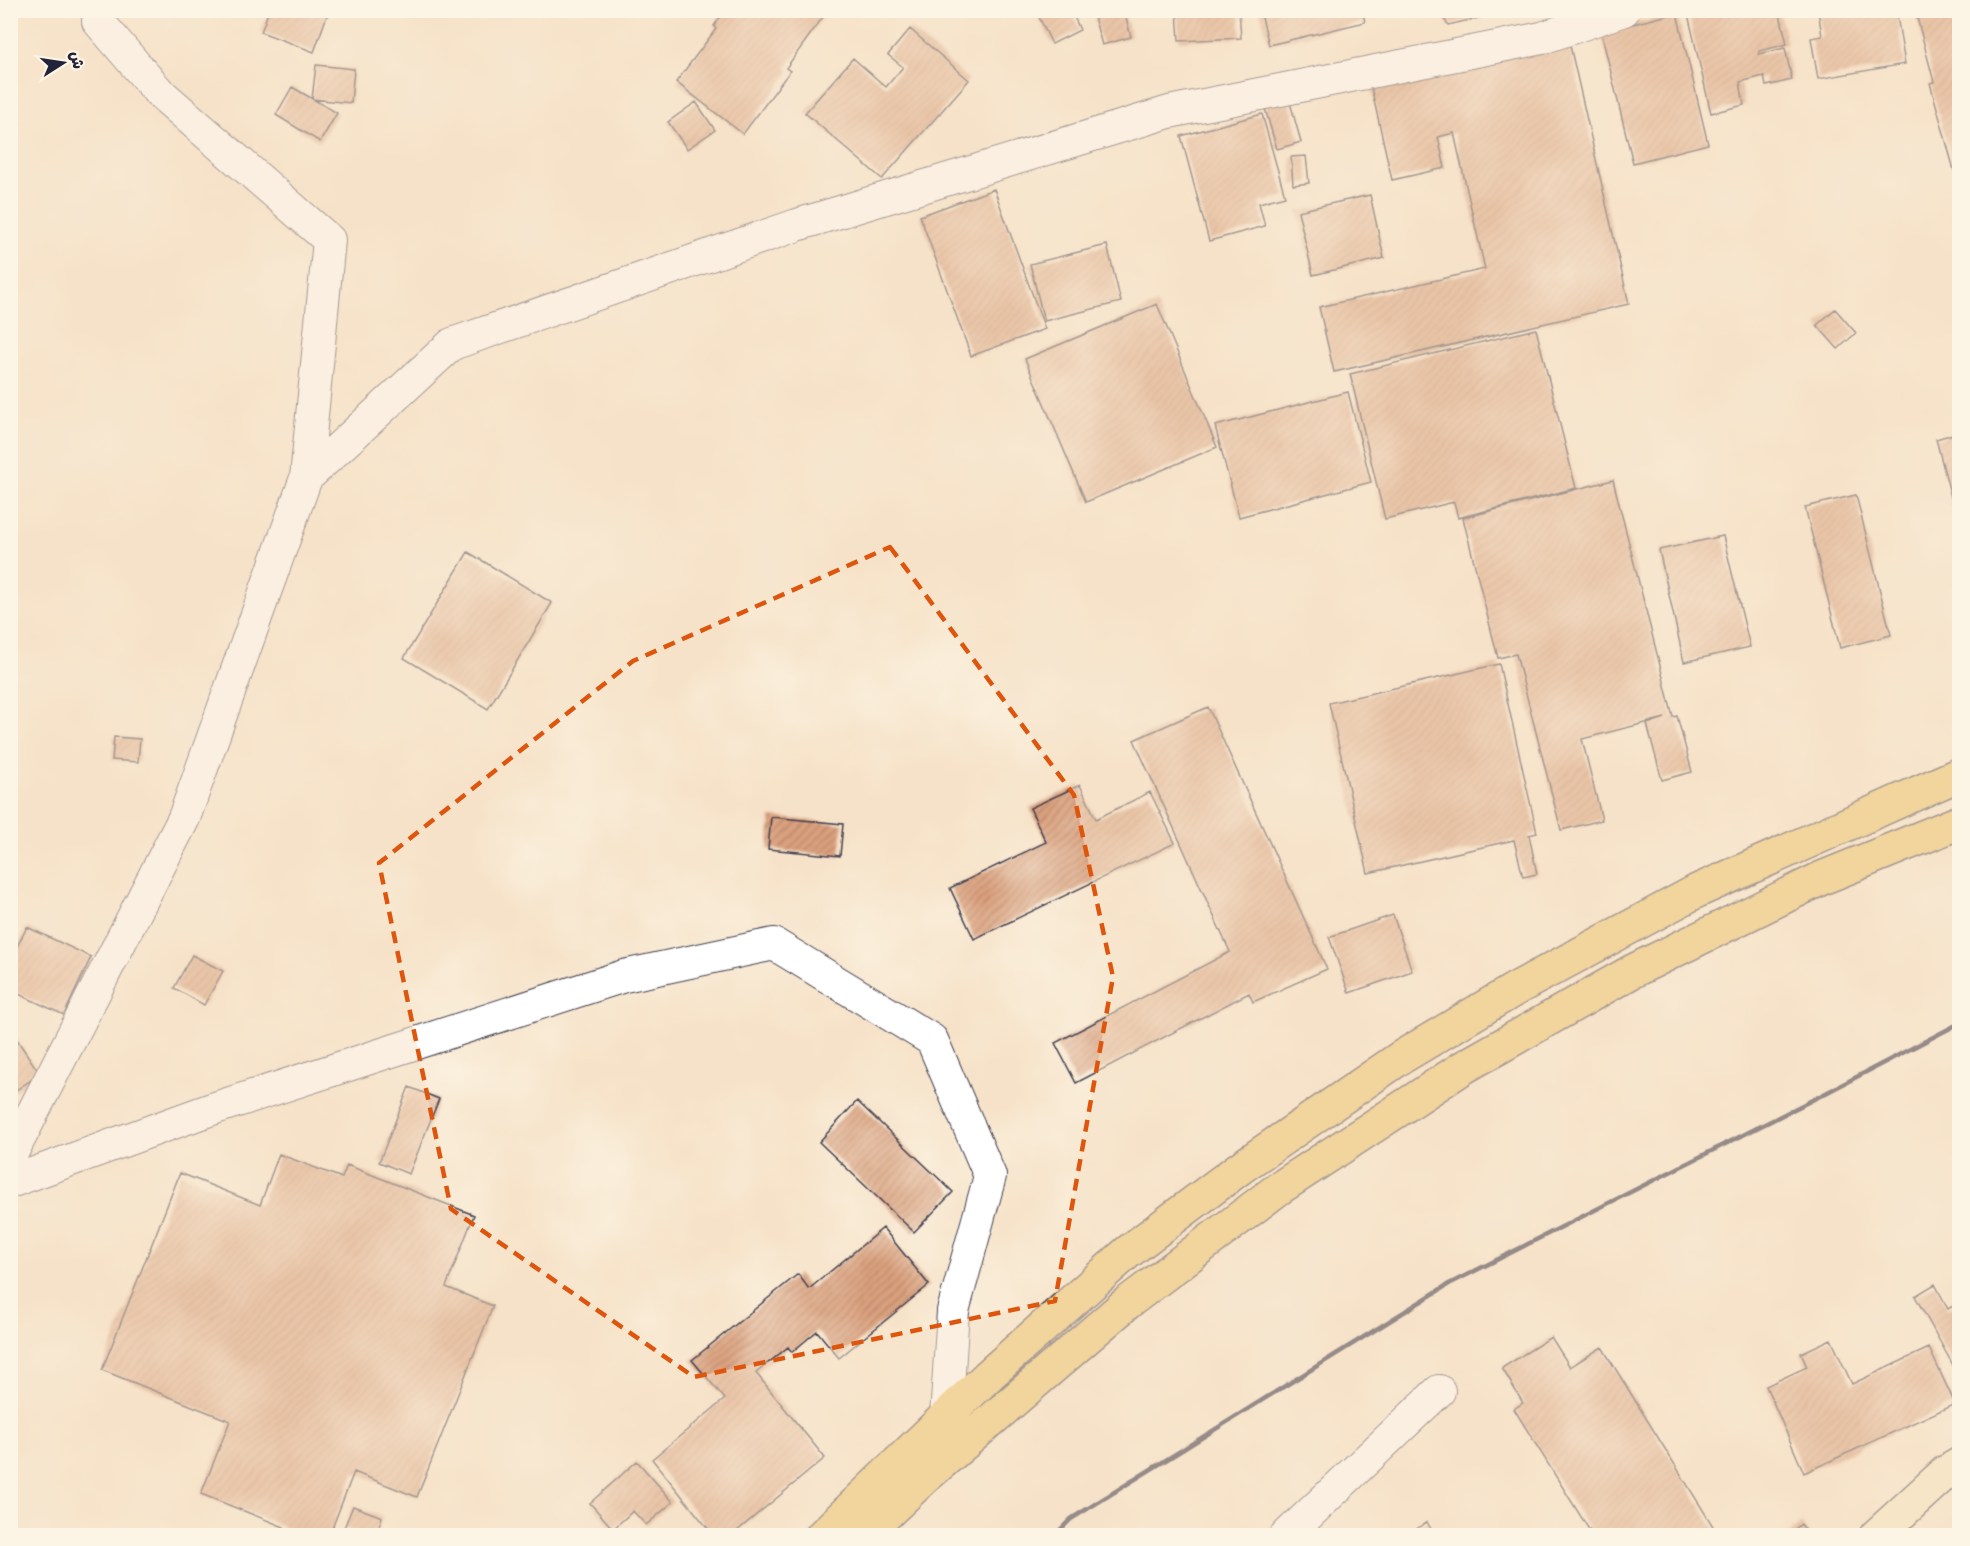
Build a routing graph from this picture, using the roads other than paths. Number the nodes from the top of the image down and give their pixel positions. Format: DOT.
graph roads {
  1 [pos="99,10"];
  2 [pos="1624,10"];
  3 [pos="306,478"];
  4 [pos="1959,774"];
  5 [pos="1959,822"];
  6 [pos="10,1157"];
  7 [pos="10,1182"];
  8 [pos="1439,1391"];
  9 [pos="946,1417"];
  10 [pos="1959,1464"];
  11 [pos="822,1536"];
  12 [pos="863,1536"];
  13 [pos="1286,1536"];
  14 [pos="1876,1536"];
  1 -- 3 [label="street"];
  2 -- 3 [label="street"];
  3 -- 6 [label="street"];
  4 -- 9 [label="highway"];
  5 -- 12 [label="highway"];
  7 -- 9 [label="street"];
  8 -- 13 [label="street"];
  9 -- 11 [label="highway"];
  10 -- 14 [label="street"];
}
